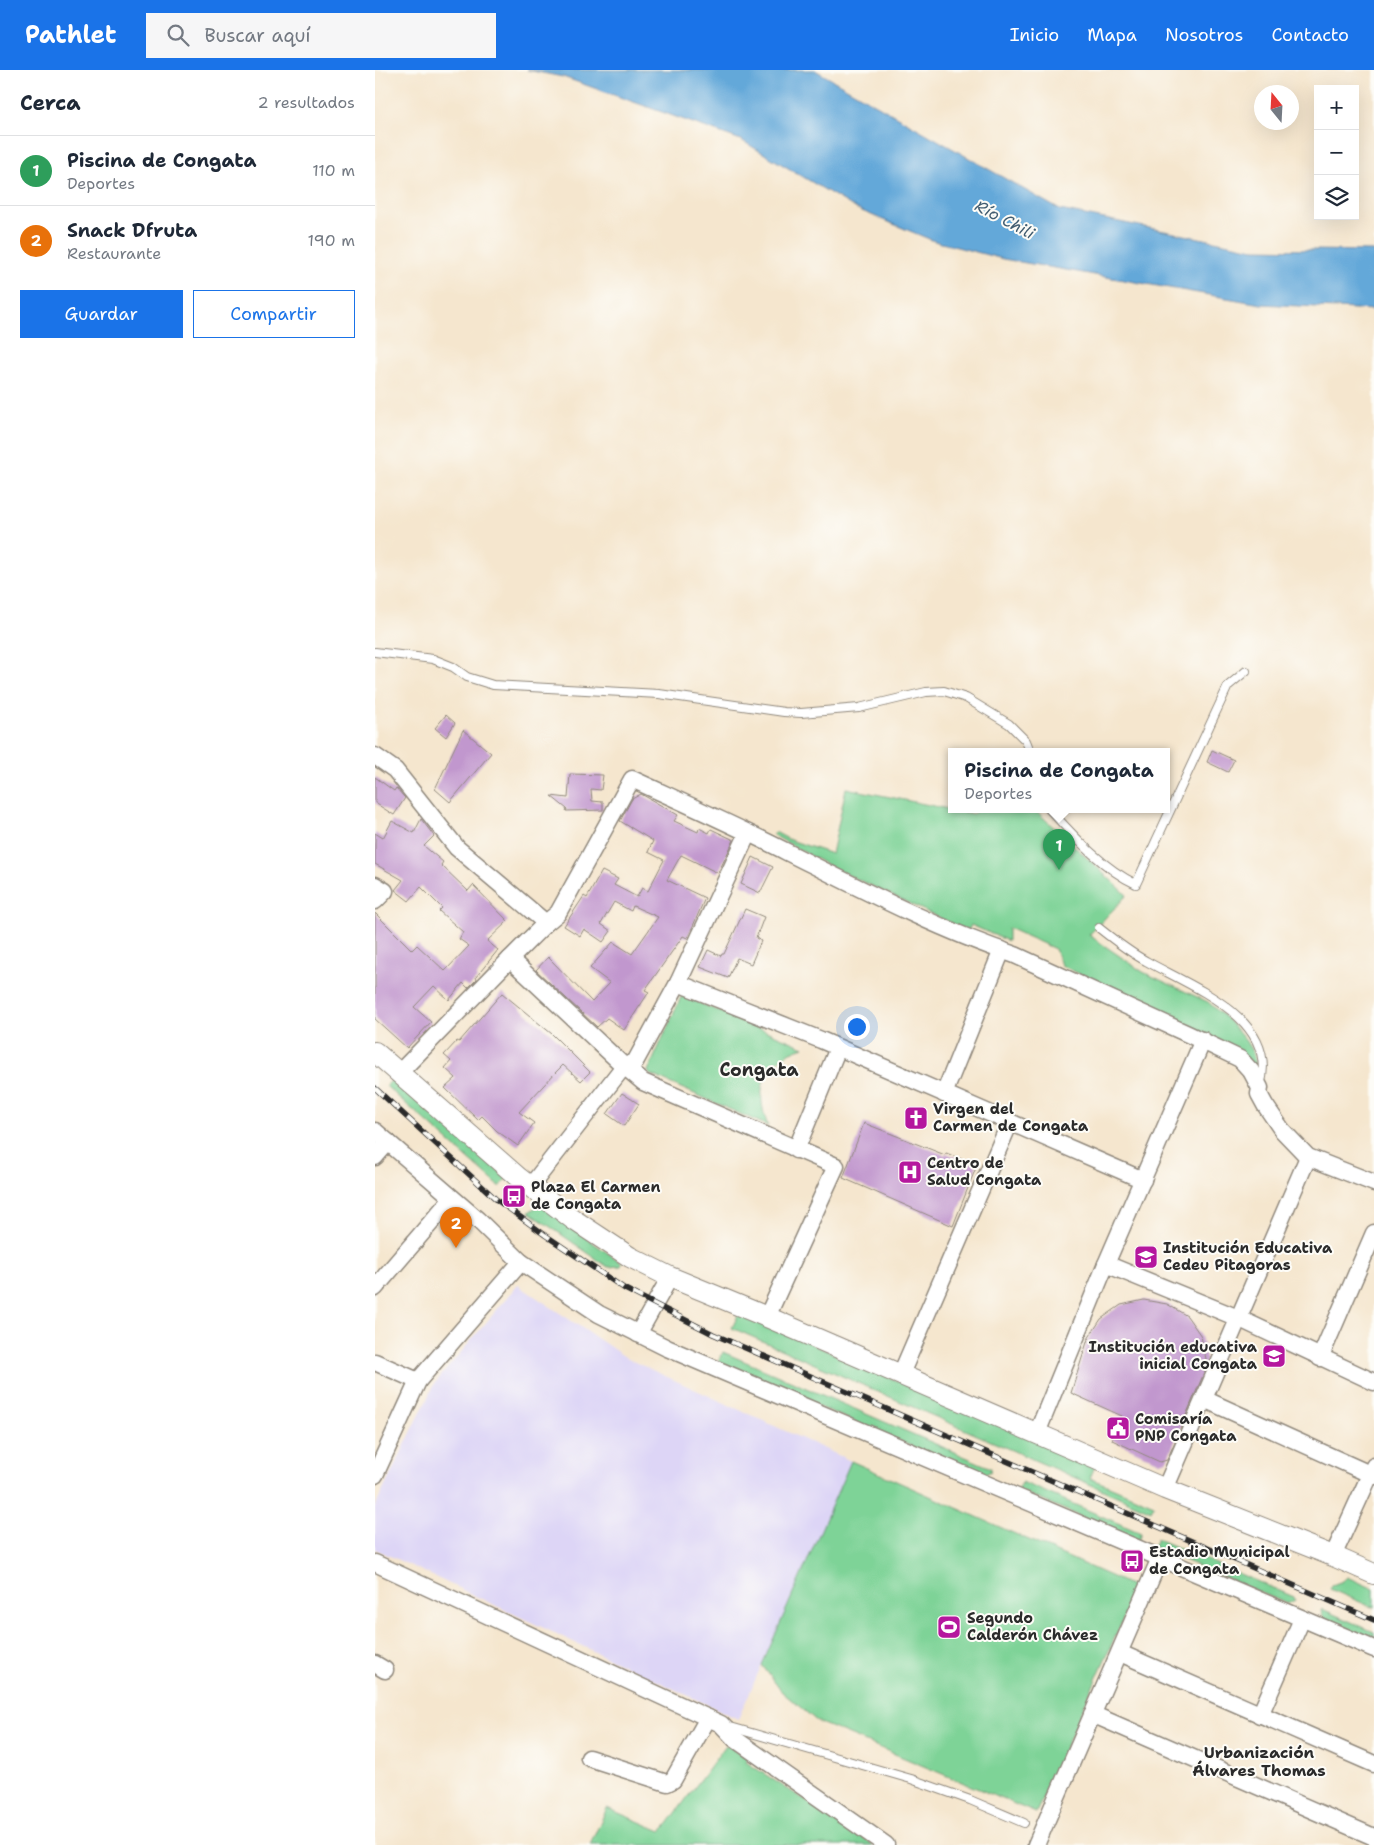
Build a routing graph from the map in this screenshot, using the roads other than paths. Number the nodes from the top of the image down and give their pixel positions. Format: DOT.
graph roads {
  1 [pos="375,652"];
  2 [pos="1246,671"];
  3 [pos="1029,748"];
  4 [pos="375,756"];
  5 [pos="1170,811"];
  6 [pos="1053,813"];
  7 [pos="1169,813"];
  8 [pos="748,833"];
  9 [pos="375,885"];
  10 [pos="375,901"];
  11 [pos="546,923"];
  12 [pos="1099,928"];
  13 [pos="1002,950"];
  14 [pos="510,959"];
  15 [pos="678,983"];
  16 [pos="1203,1040"];
  17 [pos="838,1048"];
  18 [pos="375,1052"];
  19 [pos="624,1066"];
  20 [pos="398,1074"];
  21 [pos="1260,1088"];
  22 [pos="944,1094"];
  23 [pos="1010,1122"];
  24 [pos="375,1130"];
  25 [pos="388,1142"];
  26 [pos="796,1150"];
  27 [pos="375,1157"];
  28 [pos="1308,1157"];
  29 [pos="1143,1180"];
  30 [pos="1374,1183"];
  31 [pos="530,1186"];
  32 [pos="452,1198"];
  33 [pos="1374,1233"];
  34 [pos="521,1262"];
  35 [pos="1107,1264"];
  36 [pos="669,1277"];
  37 [pos="375,1288"];
  38 [pos="767,1317"];
  39 [pos="1238,1318"];
  40 [pos="638,1334"];
  41 [pos="1320,1358"];
  42 [pos="375,1362"];
  43 [pos="901,1374"];
  44 [pos="418,1381"];
  45 [pos="1374,1382"];
  46 [pos="1203,1399"];
  47 [pos="1037,1433"];
  48 [pos="1373,1472"];
  49 [pos="375,1475"];
  50 [pos="1165,1489"];
  51 [pos="1333,1556"];
  52 [pos="1160,1558"];
  53 [pos="375,1563"];
  54 [pos="1374,1574"];
  55 [pos="1302,1619"];
  56 [pos="1374,1649"];
  57 [pos="1120,1653"];
  58 [pos="1093,1714"];
  59 [pos="1260,1715"];
  60 [pos="714,1721"];
  61 [pos="589,1758"];
  62 [pos="1374,1764"];
  63 [pos="1024,1824"];
  64 [pos="1374,1837"];
  65 [pos="1040,1844"];
  66 [pos="886,1845"];
  1 -- 3 [label="lane"];
  2 -- 5 [label="lane"];
  4 -- 11 [label="street"];
  6 -- 7 [label="lane"];
  8 -- 11 [label="street"];
  8 -- 13 [label="street"];
  8 -- 15 [label="street"];
  9 -- 10 [label="street"];
  11 -- 14 [label="street"];
  12 -- 21 [label="lane"];
  13 -- 16 [label="street"];
  13 -- 22 [label="street"];
  14 -- 19 [label="street"];
  14 -- 20 [label="street"];
  15 -- 17 [label="street"];
  15 -- 19 [label="street"];
  16 -- 21 [label="street"];
  16 -- 29 [label="street"];
  17 -- 22 [label="street"];
  17 -- 26 [label="street"];
  18 -- 20 [label="street"];
  19 -- 26 [label="street"];
  19 -- 31 [label="street"];
  20 -- 31 [label="street"];
  21 -- 28 [label="street"];
  22 -- 23 [label="street"];
  23 -- 29 [label="street"];
  23 -- 43 [label="street"];
  24 -- 25 [label="street"];
  25 -- 27 [label="street"];
  25 -- 32 [label="street"];
  26 -- 38 [label="street"];
  28 -- 30 [label="street"];
  28 -- 39 [label="street"];
  29 -- 35 [label="street"];
  31 -- 36 [label="street"];
  32 -- 34 [label="street"];
  32 -- 37 [label="street"];
  33 -- 41 [label="street"];
  34 -- 40 [label="street"];
  34 -- 44 [label="street"];
  35 -- 39 [label="street"];
  35 -- 47 [label="street"];
  36 -- 38 [label="street"];
  36 -- 40 [label="street"];
  38 -- 43 [label="street"];
  39 -- 41 [label="street"];
  39 -- 46 [label="street"];
  40 -- 52 [label="street"];
  41 -- 45 [label="street"];
  42 -- 44 [label="street"];
  43 -- 47 [label="street"];
  44 -- 49 [label="street"];
  46 -- 48 [label="street"];
  46 -- 50 [label="street"];
  47 -- 50 [label="street"];
  48 -- 51 [label="street"];
  50 -- 51 [label="street"];
  51 -- 54 [label="street"];
  52 -- 55 [label="street"];
  52 -- 57 [label="street"];
  53 -- 60 [label="street"];
  55 -- 56 [label="street"];
  55 -- 59 [label="street"];
  57 -- 58 [label="street"];
  57 -- 59 [label="street"];
  58 -- 64 [label="street"];
  58 -- 65 [label="street"];
  59 -- 62 [label="street"];
  60 -- 61 [label="street"];
  60 -- 63 [label="lane"];
  60 -- 66 [label="street"];
}
